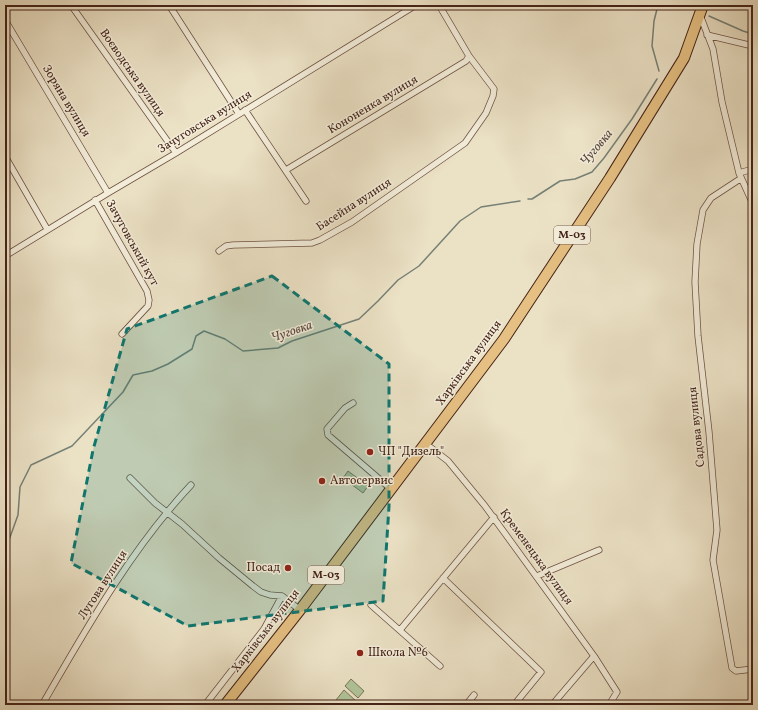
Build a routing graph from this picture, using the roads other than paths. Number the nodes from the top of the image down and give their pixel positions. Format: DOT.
graph roads {
  1 [pos="71,5"];
  2 [pos="169,5"];
  3 [pos="416,5"];
  4 [pos="439,5"];
  5 [pos="703,5"];
  6 [pos="700,15"];
  7 [pos="5,20"];
  8 [pos="707,35"];
  9 [pos="753,46"];
  10 [pos="469,56"];
  11 [pos="245,110"];
  12 [pos="239,114"];
  13 [pos="176,153"];
  14 [pos="5,156"];
  15 [pos="753,169"];
  16 [pos="286,170"];
  17 [pos="740,176"];
  18 [pos="108,193"];
  19 [pos="95,200"];
  20 [pos="306,201"];
  21 [pos="753,204"];
  22 [pos="48,229"];
  23 [pos="219,251"];
  24 [pos="5,256"];
  25 [pos="122,334"];
  26 [pos="353,403"];
  27 [pos="426,444"];
  28 [pos="130,478"];
  29 [pos="192,485"];
  30 [pos="391,489"];
  31 [pos="168,512"];
  32 [pos="494,517"];
  33 [pos="599,550"];
  34 [pos="537,576"];
  35 [pos="443,578"];
  36 [pos="282,596"];
  37 [pos="371,605"];
  38 [pos="300,610"];
  39 [pos="400,630"];
  40 [pos="594,656"];
  41 [pos="440,666"];
  42 [pos="753,669"];
  43 [pos="474,695"];
  44 [pos="42,705"];
  45 [pos="205,705"];
  46 [pos="225,705"];
  47 [pos="466,705"];
  48 [pos="514,705"];
  49 [pos="552,705"];
  50 [pos="609,705"];
  1 -- 13 [label="street, Воєводська вулиця"];
  2 -- 12 [label="street"];
  3 -- 11 [label="street, Зачуговська вулиця"];
  4 -- 10 [label="street"];
  5 -- 6 [label="highway, М-03"];
  6 -- 8 [label="street"];
  6 -- 27 [label="highway, Харківська вулиця / М-03"];
  7 -- 18 [label="street, Зоряна вулиця"];
  8 -- 9 [label="street"];
  8 -- 17 [label="street"];
  10 -- 16 [label="street, Кононенка вулиця"];
  10 -- 23 [label="street, Басейна вулиця"];
  11 -- 12 [label="street, Зачуговська вулиця"];
  11 -- 16 [label="street"];
  12 -- 13 [label="street, Зачуговська вулиця"];
  13 -- 18 [label="street, Зачуговська вулиця"];
  14 -- 22 [label="street"];
  15 -- 17 [label="street"];
  16 -- 20 [label="street"];
  17 -- 21 [label="street"];
  17 -- 42 [label="street, Садова вулиця"];
  18 -- 19 [label="street, Зачуговська вулиця"];
  19 -- 22 [label="street, Зачуговська вулиця"];
  19 -- 25 [label="street, Зачуговський кут"];
  22 -- 24 [label="street, Зачуговська вулиця"];
  26 -- 30 [label="street"];
  27 -- 30 [label="highway, Харківська вулиця / М-03"];
  27 -- 32 [label="street, Кременецька вулиця"];
  28 -- 31 [label="street"];
  29 -- 31 [label="street, Лугова вулиця"];
  30 -- 38 [label="highway, Харківська вулиця / М-03"];
  31 -- 36 [label="street"];
  31 -- 44 [label="street, Лугова вулиця"];
  32 -- 34 [label="street, Кременецька вулиця"];
  32 -- 35 [label="street"];
  33 -- 34 [label="street"];
  34 -- 40 [label="street, Кременецька вулиця"];
  35 -- 39 [label="street"];
  35 -- 48 [label="street"];
  36 -- 38 [label="street"];
  36 -- 45 [label="street"];
  37 -- 39 [label="street"];
  38 -- 46 [label="highway, Харківська вулиця / М-03"];
  39 -- 41 [label="street"];
  40 -- 49 [label="street"];
  40 -- 50 [label="street, Кременецька вулиця"];
  43 -- 47 [label="street"];
}
